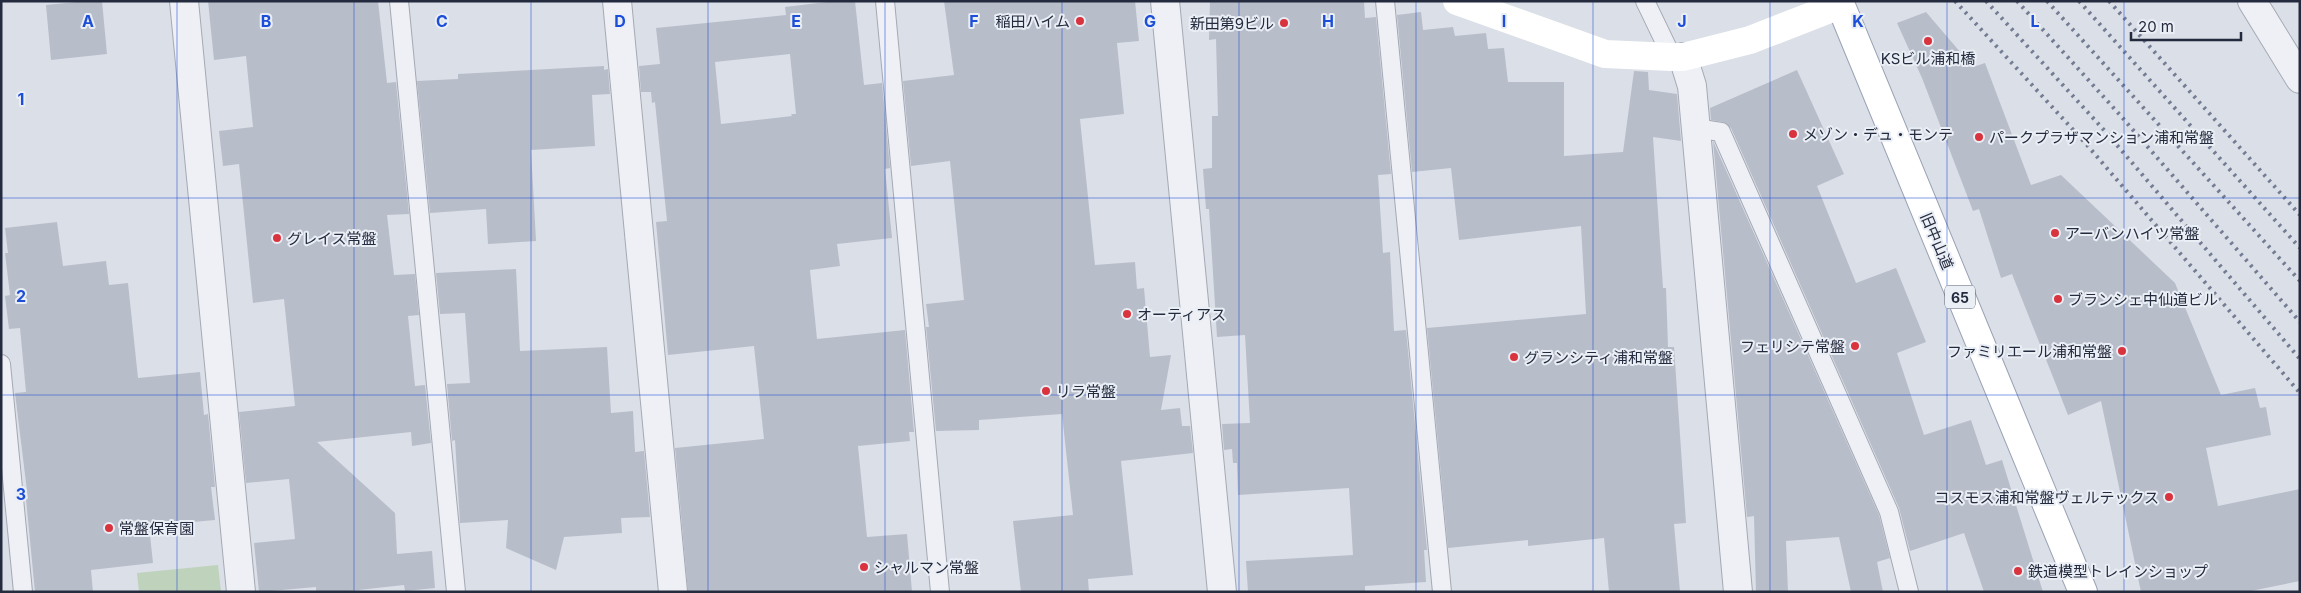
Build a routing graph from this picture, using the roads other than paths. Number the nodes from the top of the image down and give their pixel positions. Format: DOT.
graph roads {
  1 [pos="184,1"];
  2 [pos="399,1"];
  3 [pos="617,1"];
  4 [pos="885,1"];
  5 [pos="1166,1"];
  6 [pos="1385,1"];
  7 [pos="1457,1"];
  8 [pos="1644,1"];
  9 [pos="2252,1"];
  10 [pos="1839,3"];
  11 [pos="1677,57"];
  12 [pos="2300,79"];
  13 [pos="1695,128"];
  14 [pos="1,364"];
  15 [pos="23,592"];
  16 [pos="241,592"];
  17 [pos="456,592"];
  18 [pos="674,592"];
  19 [pos="940,592"];
  20 [pos="1222,592"];
  21 [pos="1442,592"];
  22 [pos="1738,592"];
  23 [pos="1910,592"];
  24 [pos="2083,592"];
  1 -- 16 [label="street"];
  2 -- 17 [label="lane"];
  3 -- 18 [label="street"];
  4 -- 19 [label="lane"];
  5 -- 20 [label="street"];
  6 -- 21 [label="lane"];
  7 -- 11 [label="main road"];
  8 -- 11 [label="lane"];
  9 -- 12 [label="street"];
  10 -- 11 [label="main road"];
  10 -- 24 [label="main road, 旧中山道 / 65"];
  11 -- 13 [label="street"];
  13 -- 22 [label="street"];
  13 -- 23 [label="lane"];
  14 -- 15 [label="lane"];
}
